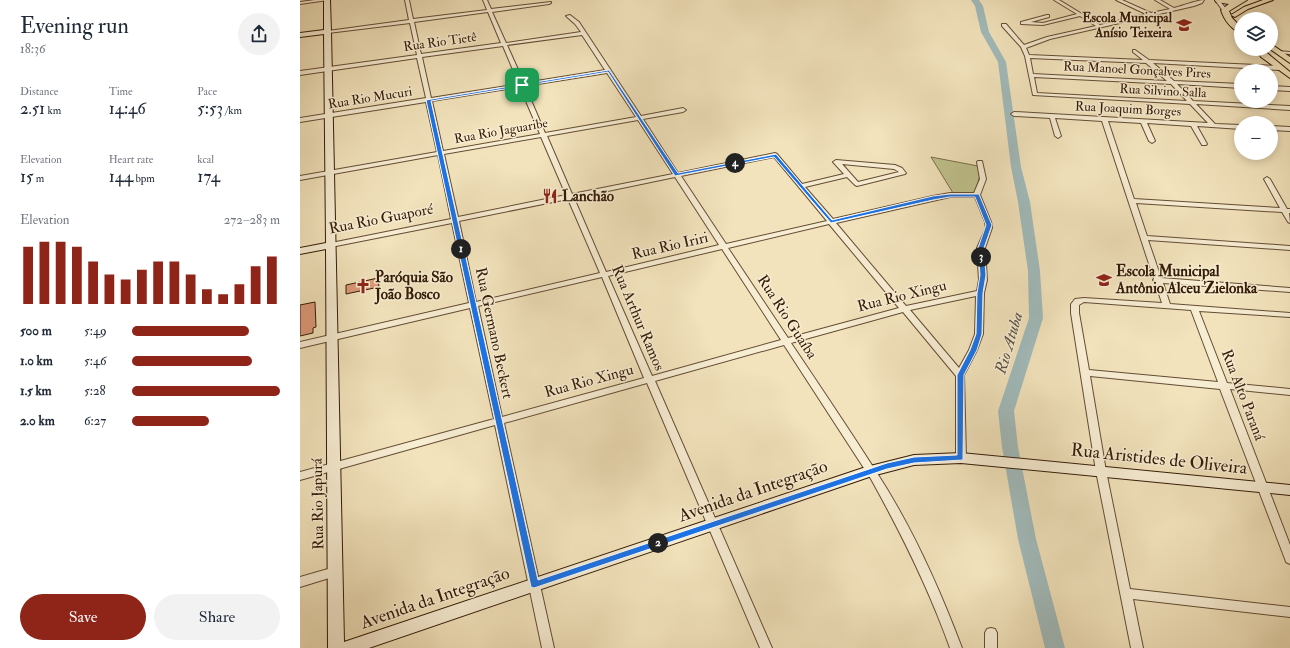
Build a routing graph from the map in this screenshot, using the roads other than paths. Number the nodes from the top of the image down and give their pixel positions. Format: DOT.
graph roads {
  1 [pos="327,0"];
  2 [pos="406,0"];
  3 [pos="485,0"];
  4 [pos="1056,0"];
  5 [pos="1118,0"];
  6 [pos="1157,0"];
  7 [pos="1202,0"];
  8 [pos="1218,0"];
  9 [pos="1243,0"];
  10 [pos="1270,0"];
  11 [pos="300,3"];
  12 [pos="549,3"];
  13 [pos="1256,4"];
  14 [pos="1173,9"];
  15 [pos="490,10"];
  16 [pos="1225,10"];
  17 [pos="1238,12"];
  18 [pos="1079,15"];
  19 [pos="1152,15"];
  20 [pos="568,16"];
  21 [pos="1057,20"];
  22 [pos="411,21"];
  23 [pos="1004,25"];
  24 [pos="1234,25"];
  25 [pos="1099,26"];
  26 [pos="328,32"];
  27 [pos="584,33"];
  28 [pos="300,35"];
  29 [pos="504,44"];
  30 [pos="1023,47"];
  31 [pos="1135,51"];
  32 [pos="1278,52"];
  33 [pos="1290,53"];
  34 [pos="419,56"];
  35 [pos="1027,56"];
  36 [pos="1265,56"];
  37 [pos="1272,61"];
  38 [pos="1290,61"];
  39 [pos="1148,62"];
  40 [pos="1280,68"];
  41 [pos="328,69"];
  42 [pos="609,71"];
  43 [pos="300,73"];
  44 [pos="1032,75"];
  45 [pos="1290,76"];
  46 [pos="1172,82"];
  47 [pos="522,85"];
  48 [pos="1234,86"];
  49 [pos="1278,88"];
  50 [pos="1290,89"];
  51 [pos="428,100"];
  52 [pos="1193,103"];
  53 [pos="1290,108"];
  54 [pos="683,110"];
  55 [pos="1014,114"];
  56 [pos="329,116"];
  57 [pos="1052,116"];
  58 [pos="639,118"];
  59 [pos="1104,119"];
  60 [pos="300,120"];
  61 [pos="1143,121"];
  62 [pos="1193,124"];
  63 [pos="1213,125"];
  64 [pos="1234,126"];
  65 [pos="1278,128"];
  66 [pos="1290,129"];
  67 [pos="543,135"];
  68 [pos="1058,136"];
  69 [pos="1152,141"];
  70 [pos="1204,144"];
  71 [pos="440,153"];
  72 [pos="980,162"];
  73 [pos="330,173"];
  74 [pos="677,175"];
  75 [pos="848,175"];
  76 [pos="300,178"];
  77 [pos="1267,179"];
  78 [pos="800,186"];
  79 [pos="977,195"];
  80 [pos="570,196"];
  81 [pos="1132,201"];
  82 [pos="1287,211"];
  83 [pos="455,220"];
  84 [pos="1290,221"];
  85 [pos="831,222"];
  86 [pos="1144,238"];
  87 [pos="331,245"];
  88 [pos="724,247"];
  89 [pos="1290,248"];
  90 [pos="300,251"];
  91 [pos="604,275"];
  92 [pos="1157,280"];
  93 [pos="1290,290"];
  94 [pos="980,293"];
  95 [pos="473,305"];
  96 [pos="1167,306"];
  97 [pos="1194,308"];
  98 [pos="904,309"];
  99 [pos="1290,316"];
  100 [pos="332,338"];
  101 [pos="786,342"];
  102 [pos="300,346"];
  103 [pos="1085,373"];
  104 [pos="960,375"];
  105 [pos="650,379"];
  106 [pos="1224,386"];
  107 [pos="1290,392"];
  108 [pos="499,421"];
  109 [pos="960,458"];
  110 [pos="994,460"];
  111 [pos="334,467"];
  112 [pos="871,471"];
  113 [pos="1101,471"];
  114 [pos="300,476"];
  115 [pos="1263,488"];
  116 [pos="1290,490"];
  117 [pos="712,524"];
  118 [pos="1290,559"];
  119 [pos="335,572"];
  120 [pos="300,582"];
  121 [pos="534,585"];
  122 [pos="1124,593"];
  123 [pos="1290,612"];
  124 [pos="991,633"];
  125 [pos="336,648"];
  126 [pos="347,648"];
  127 [pos="548,648"];
  128 [pos="766,648"];
  129 [pos="956,648"];
  130 [pos="991,648"];
  131 [pos="1137,648"];
  1 -- 11 [label="street"];
  1 -- 26 [label="street, Rua Rio Japurá"];
  2 -- 22 [label="street, Rua Germano Beckert"];
  3 -- 15 [label="street, Rua Arthur Ramos"];
  4 -- 18 [label="street"];
  5 -- 19 [label="street"];
  6 -- 14 [label="street"];
  7 -- 14 [label="street"];
  8 -- 9 [label="main road"];
  8 -- 16 [label="street"];
  9 -- 13 [label="main road"];
  9 -- 16 [label="main road"];
  10 -- 13 [label="main road"];
  12 -- 15 [label="street"];
  13 -- 17 [label="main road"];
  14 -- 19 [label="street"];
  15 -- 22 [label="street"];
  15 -- 29 [label="street, Rua Arthur Ramos"];
  16 -- 24 [label="main road"];
  18 -- 21 [label="street"];
  18 -- 25 [label="street"];
  19 -- 25 [label="street"];
  20 -- 27 [label="street, Rua Rio Guaíba"];
  21 -- 21 [label="street"];
  22 -- 26 [label="street"];
  22 -- 34 [label="street, Rua Germano Beckert"];
  23 -- 30 [label="street"];
  25 -- 30 [label="street"];
  26 -- 28 [label="street"];
  26 -- 41 [label="street, Rua Rio Japurá"];
  27 -- 29 [label="street, Rua Rio Tietê"];
  27 -- 42 [label="street, Rua Rio Guaíba"];
  29 -- 34 [label="street, Rua Rio Tietê"];
  29 -- 47 [label="street, Rua Arthur Ramos"];
  30 -- 35 [label="street"];
  31 -- 39 [label="street"];
  32 -- 33 [label="street"];
  32 -- 38 [label="main road"];
  34 -- 41 [label="street, Rua Rio Tietê"];
  34 -- 51 [label="street, Rua Germano Beckert"];
  35 -- 39 [label="street"];
  35 -- 44 [label="street"];
  36 -- 37 [label="main road"];
  37 -- 38 [label="main road"];
  37 -- 40 [label="main road"];
  39 -- 40 [label="street"];
  39 -- 46 [label="street"];
  40 -- 45 [label="main road"];
  41 -- 43 [label="street, Rua Rio Tietê"];
  41 -- 56 [label="street, Rua Rio Japurá"];
  42 -- 47 [label="street, Rua Rio Mucuri"];
  42 -- 58 [label="street, Rua Rio Guaíba"];
  44 -- 46 [label="street, Rua Manoel Gonçalves Pires"];
  44 -- 52 [label="street, Rua Silvino Salla"];
  46 -- 48 [label="street, Rua Manoel Gonçalves Pires"];
  46 -- 52 [label="street"];
  47 -- 51 [label="street, Rua Rio Mucuri"];
  47 -- 67 [label="street, Rua Arthur Ramos"];
  49 -- 50 [label="street"];
  51 -- 56 [label="street, Rua Rio Mucuri"];
  51 -- 71 [label="street, Rua Germano Beckert"];
  52 -- 53 [label="street, Rua Silvino Salla"];
  52 -- 63 [label="street"];
  54 -- 58 [label="street, Rua Rio Jaguaribe"];
  55 -- 57 [label="street, Rua Joaquim Borges"];
  56 -- 60 [label="street, Rua Rio Mucuri"];
  56 -- 73 [label="street, Rua Rio Japurá"];
  57 -- 59 [label="street, Rua Joaquim Borges"];
  57 -- 68 [label="street"];
  58 -- 67 [label="street, Rua Rio Jaguaribe"];
  58 -- 74 [label="street, Rua Rio Guaíba"];
  59 -- 61 [label="street, Rua Joaquim Borges"];
  59 -- 81 [label="street"];
  61 -- 62 [label="street, Rua Joaquim Borges"];
  61 -- 69 [label="street"];
  62 -- 63 [label="street, Rua Joaquim Borges"];
  62 -- 70 [label="street"];
  63 -- 64 [label="street, Rua Joaquim Borges"];
  65 -- 66 [label="street"];
  67 -- 71 [label="street, Rua Rio Jaguaribe"];
  67 -- 80 [label="street, Rua Arthur Ramos"];
  71 -- 73 [label="street, Rua Rio Jaguaribe"];
  71 -- 83 [label="street, Rua Germano Beckert"];
  72 -- 79 [label="street"];
  73 -- 76 [label="street, Rua Rio Jaguaribe"];
  73 -- 87 [label="street, Rua Rio Japurá"];
  74 -- 78 [label="street, Rua Rio Guaporé"];
  74 -- 80 [label="street, Rua Rio Guaporé"];
  74 -- 88 [label="street, Rua Rio Guaíba"];
  75 -- 75 [label="street"];
  75 -- 78 [label="street"];
  77 -- 82 [label="street"];
  78 -- 85 [label="street"];
  79 -- 85 [label="street, Rua Rio Iriri"];
  79 -- 94 [label="street"];
  80 -- 83 [label="street, Rua Rio Guaporé"];
  80 -- 91 [label="street, Rua Arthur Ramos"];
  81 -- 82 [label="street"];
  81 -- 86 [label="street"];
  82 -- 84 [label="street"];
  83 -- 87 [label="street, Rua Rio Guaporé"];
  83 -- 95 [label="street, Rua Germano Beckert"];
  85 -- 88 [label="street, Rua Rio Iriri"];
  85 -- 98 [label="street"];
  86 -- 89 [label="street"];
  86 -- 92 [label="street"];
  87 -- 90 [label="street, Rua Rio Guaporé"];
  87 -- 100 [label="street, Rua Rio Japurá"];
  88 -- 91 [label="street, Rua Rio Iriri"];
  88 -- 101 [label="street, Rua Rio Guaíba"];
  91 -- 95 [label="street, Rua Rio Iriri"];
  91 -- 105 [label="street, Rua Arthur Ramos"];
  92 -- 93 [label="street"];
  92 -- 96 [label="street"];
  94 -- 98 [label="street, Rua Rio Xingu"];
  94 -- 104 [label="street"];
  95 -- 100 [label="street, Rua Rio Iriri"];
  95 -- 108 [label="street, Rua Germano Beckert"];
  96 -- 97 [label="street"];
  96 -- 103 [label="street"];
  97 -- 99 [label="street"];
  97 -- 106 [label="street, Rua Alto Paraná"];
  98 -- 101 [label="street, Rua Rio Xingu"];
  98 -- 104 [label="street"];
  100 -- 102 [label="street, Rua Rio Iriri"];
  100 -- 111 [label="street, Rua Rio Japurá"];
  101 -- 105 [label="street, Rua Rio Xingu"];
  101 -- 112 [label="street, Rua Rio Guaíba"];
  103 -- 106 [label="street"];
  103 -- 113 [label="street"];
  104 -- 109 [label="street"];
  105 -- 108 [label="street, Rua Rio Xingu"];
  105 -- 117 [label="street, Rua Arthur Ramos"];
  106 -- 107 [label="street"];
  106 -- 115 [label="street, Rua Alto Paraná"];
  108 -- 111 [label="street, Rua Rio Xingu"];
  108 -- 121 [label="street, Rua Germano Beckert"];
  109 -- 110 [label="street, Avenida da Integração"];
  109 -- 112 [label="street, Avenida da Integração"];
  110 -- 113 [label="street, Rua Aristides de Oliveira"];
  111 -- 114 [label="street, Rua Rio Xingu"];
  111 -- 119 [label="street, Rua Rio Japurá"];
  112 -- 117 [label="street, Avenida da Integração"];
  112 -- 129 [label="street, Rua Rio Guaíba"];
  113 -- 115 [label="street, Rua Aristides de Oliveira"];
  113 -- 122 [label="street"];
  115 -- 116 [label="street, Rua Aristides de Oliveira"];
  115 -- 118 [label="street, Rua Alto Paraná"];
  117 -- 121 [label="street, Avenida da Integração"];
  117 -- 128 [label="street, Rua Arthur Ramos"];
  119 -- 120 [label="street"];
  119 -- 125 [label="street, Rua Rio Japurá"];
  121 -- 126 [label="street, Avenida da Integração"];
  121 -- 127 [label="street, Rua Germano Beckert"];
  122 -- 123 [label="street"];
  122 -- 131 [label="street"];
  124 -- 130 [label="street"];
}
